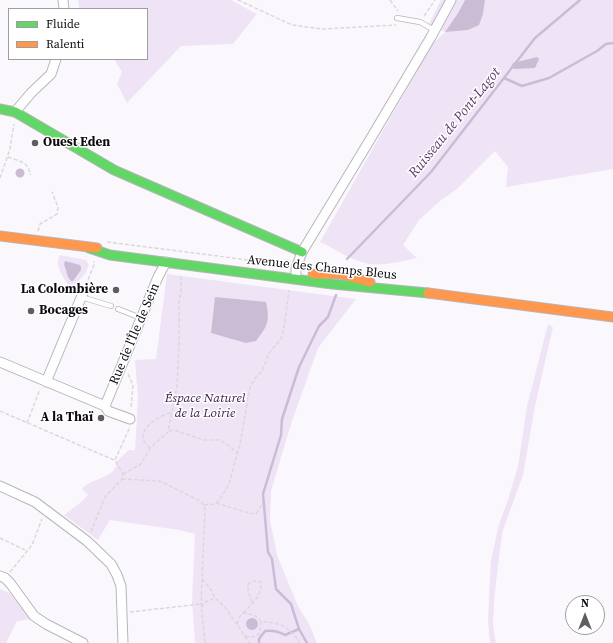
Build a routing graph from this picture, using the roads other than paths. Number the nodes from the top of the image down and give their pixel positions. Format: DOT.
graph roads {
  1 [pos="451,0"];
  2 [pos="397,18"];
  3 [pos="434,30"];
  4 [pos="56,60"];
  5 [pos="0,109"];
  6 [pos="15,112"];
  7 [pos="0,236"];
  8 [pos="89,248"];
  9 [pos="302,252"];
  10 [pos="182,257"];
  11 [pos="166,262"];
  12 [pos="296,273"];
  13 [pos="82,295"];
  14 [pos="111,306"];
  15 [pos="118,309"];
  16 [pos="613,317"];
  17 [pos="141,318"];
  18 [pos="0,362"];
  19 [pos="43,385"];
  20 [pos="105,406"];
  21 [pos="130,419"];
  22 [pos="0,486"];
  23 [pos="3,577"];
  24 [pos="83,643"];
  25 [pos="124,643"];
  1 -- 3 [label="street"];
  2 -- 3 [label="lane"];
  3 -- 9 [label="street"];
  4 -- 6 [label="street"];
  5 -- 6 [label="main road"];
  6 -- 9 [label="main road"];
  7 -- 8 [label="main road, Avenue des Champs Bleus"];
  8 -- 10 [label="main road, Avenue des Champs Bleus"];
  8 -- 11 [label="main road, Avenue des Champs Bleus"];
  9 -- 12 [label="street"];
  10 -- 11 [label="main road, Avenue des Champs Bleus"];
  10 -- 12 [label="main road, Avenue des Champs Bleus"];
  11 -- 12 [label="main road, Avenue des Champs Bleus"];
  11 -- 17 [label="street, Rue de l'Île de Sein"];
  12 -- 16 [label="main road, Avenue des Champs Bleus"];
  13 -- 14 [label="lane"];
  13 -- 19 [label="street"];
  15 -- 17 [label="lane"];
  17 -- 20 [label="street, Rue de l'Île de Sein"];
  18 -- 19 [label="street"];
  19 -- 20 [label="street"];
  20 -- 21 [label="street"];
  22 -- 25 [label="street"];
  23 -- 24 [label="street"];
}
